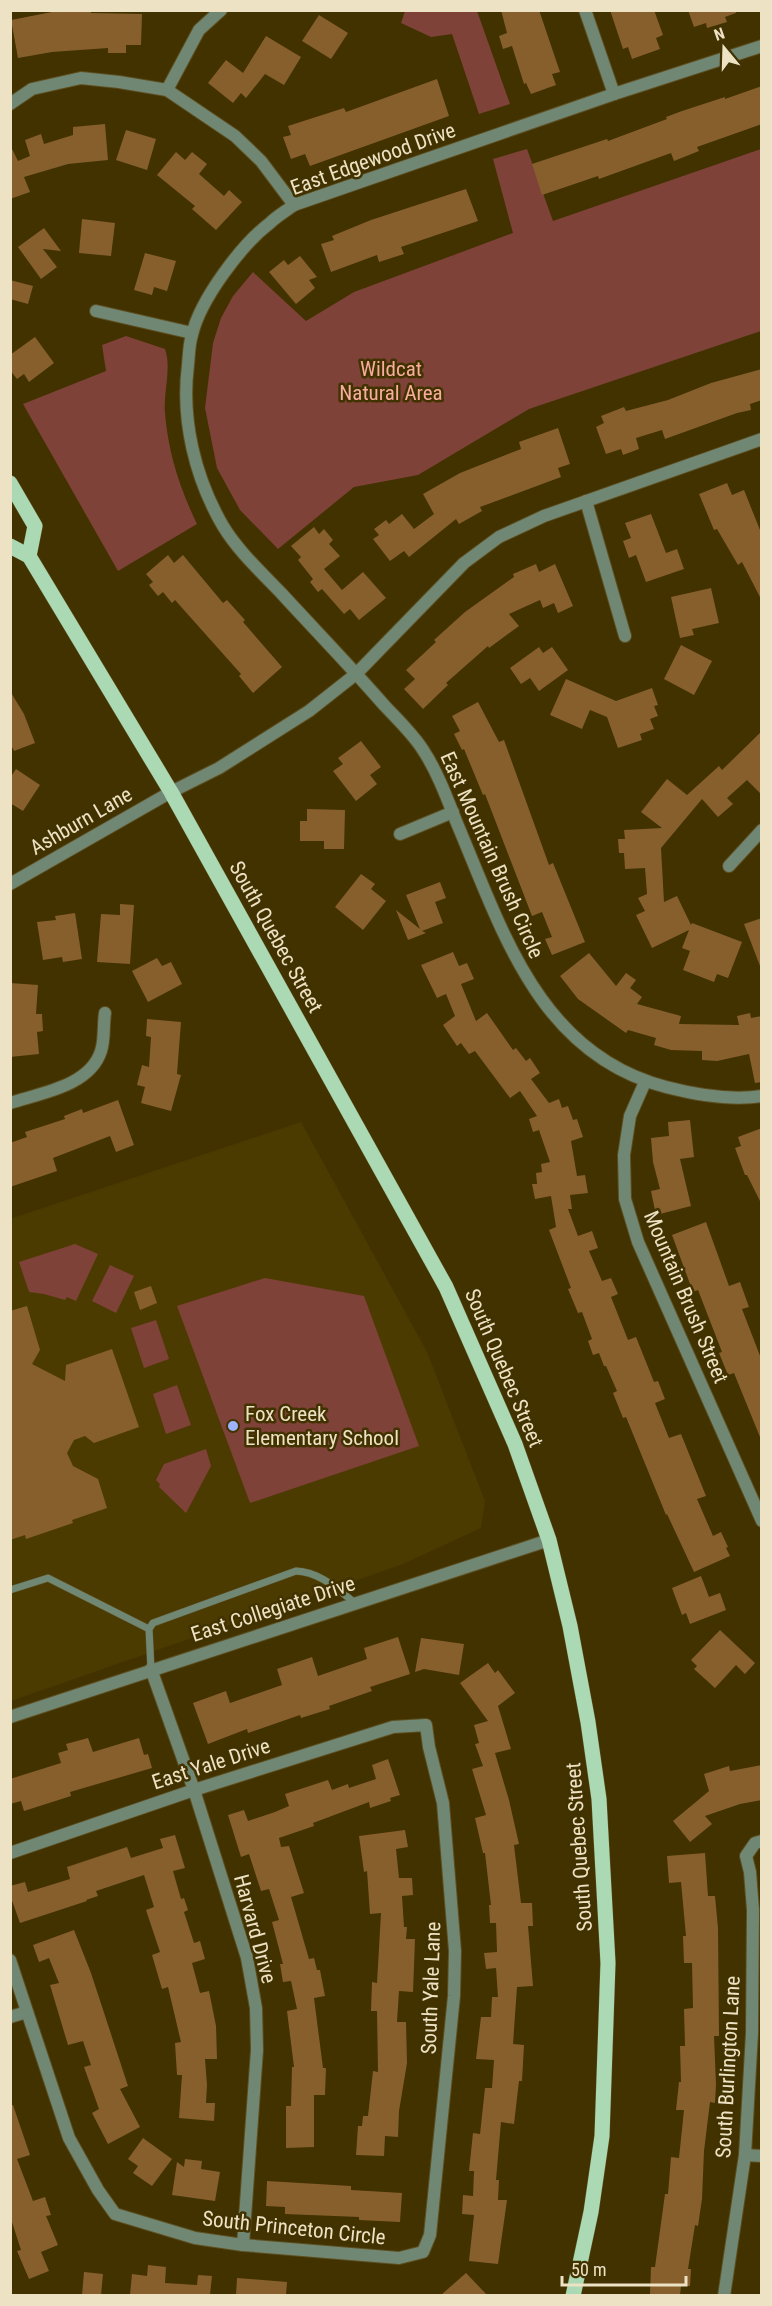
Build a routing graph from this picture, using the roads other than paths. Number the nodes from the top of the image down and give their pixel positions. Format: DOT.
graph roads {
  1 [pos="221,10"];
  2 [pos="585,10"];
  3 [pos="762,46"];
  4 [pos="167,90"];
  5 [pos="614,94"];
  6 [pos="10,104"];
  7 [pos="294,205"];
  8 [pos="96,311"];
  9 [pos="192,333"];
  10 [pos="762,439"];
  11 [pos="10,483"];
  12 [pos="586,501"];
  13 [pos="10,546"];
  14 [pos="29,556"];
  15 [pos="625,636"];
  16 [pos="356,674"];
  17 [pos="171,792"];
  18 [pos="453,812"];
  19 [pos="762,830"];
  20 [pos="400,834"];
  21 [pos="729,866"];
  22 [pos="10,884"];
  23 [pos="105,1013"];
  24 [pos="645,1082"];
  25 [pos="762,1096"];
  26 [pos="10,1103"];
  27 [pos="762,1521"];
  28 [pos="549,1540"];
  29 [pos="10,1590"];
  30 [pos="354,1603"];
  31 [pos="149,1629"];
  32 [pos="151,1669"];
  33 [pos="10,1717"];
  34 [pos="426,1725"];
  35 [pos="194,1790"];
  36 [pos="758,1842"];
  37 [pos="10,1853"];
  38 [pos="10,1960"];
  39 [pos="27,2012"];
  40 [pos="10,2017"];
  41 [pos="744,2155"];
  42 [pos="762,2156"];
  43 [pos="243,2245"];
  44 [pos="423,2252"];
  45 [pos="573,2295"];
  46 [pos="724,2295"];
  1 -- 4 [label="street"];
  2 -- 5 [label="street"];
  3 -- 5 [label="street, East Edgewood Drive"];
  4 -- 6 [label="street"];
  4 -- 7 [label="street"];
  5 -- 7 [label="street, East Edgewood Drive"];
  7 -- 9 [label="street, East Edgewood Drive"];
  8 -- 9 [label="street"];
  9 -- 16 [label="street, East Edgewood Drive"];
  10 -- 12 [label="street"];
  11 -- 14 [label="main road"];
  12 -- 15 [label="street"];
  12 -- 16 [label="street"];
  13 -- 14 [label="main road"];
  14 -- 17 [label="main road, South Quebec Street"];
  16 -- 17 [label="street"];
  16 -- 18 [label="street, East Mountain Brush Circle"];
  17 -- 22 [label="street, Ashburn Lane"];
  17 -- 28 [label="main road, South Quebec Street"];
  18 -- 20 [label="street"];
  18 -- 24 [label="street, East Mountain Brush Circle"];
  19 -- 21 [label="street"];
  23 -- 26 [label="street"];
  24 -- 25 [label="street, East Mountain Brush Circle"];
  24 -- 27 [label="street, Mountain Brush Street"];
  28 -- 30 [label="street, East Collegiate Drive"];
  28 -- 45 [label="main road, South Quebec Street"];
  29 -- 31 [label="lane"];
  30 -- 31 [label="lane"];
  30 -- 32 [label="street, East Collegiate Drive"];
  31 -- 32 [label="lane"];
  32 -- 33 [label="street, East Collegiate Drive"];
  32 -- 35 [label="street, Harvard Drive"];
  34 -- 35 [label="street, East Yale Drive"];
  34 -- 44 [label="street, South Yale Lane"];
  35 -- 37 [label="street, East Yale Drive"];
  35 -- 43 [label="street, Harvard Drive"];
  36 -- 41 [label="street, South Burlington Lane"];
  38 -- 39 [label="street, South Princeton Circle"];
  39 -- 40 [label="street"];
  39 -- 43 [label="street, South Princeton Circle"];
  41 -- 42 [label="street"];
  41 -- 46 [label="street, South Burlington Lane"];
  43 -- 44 [label="street, South Princeton Circle"];
}
